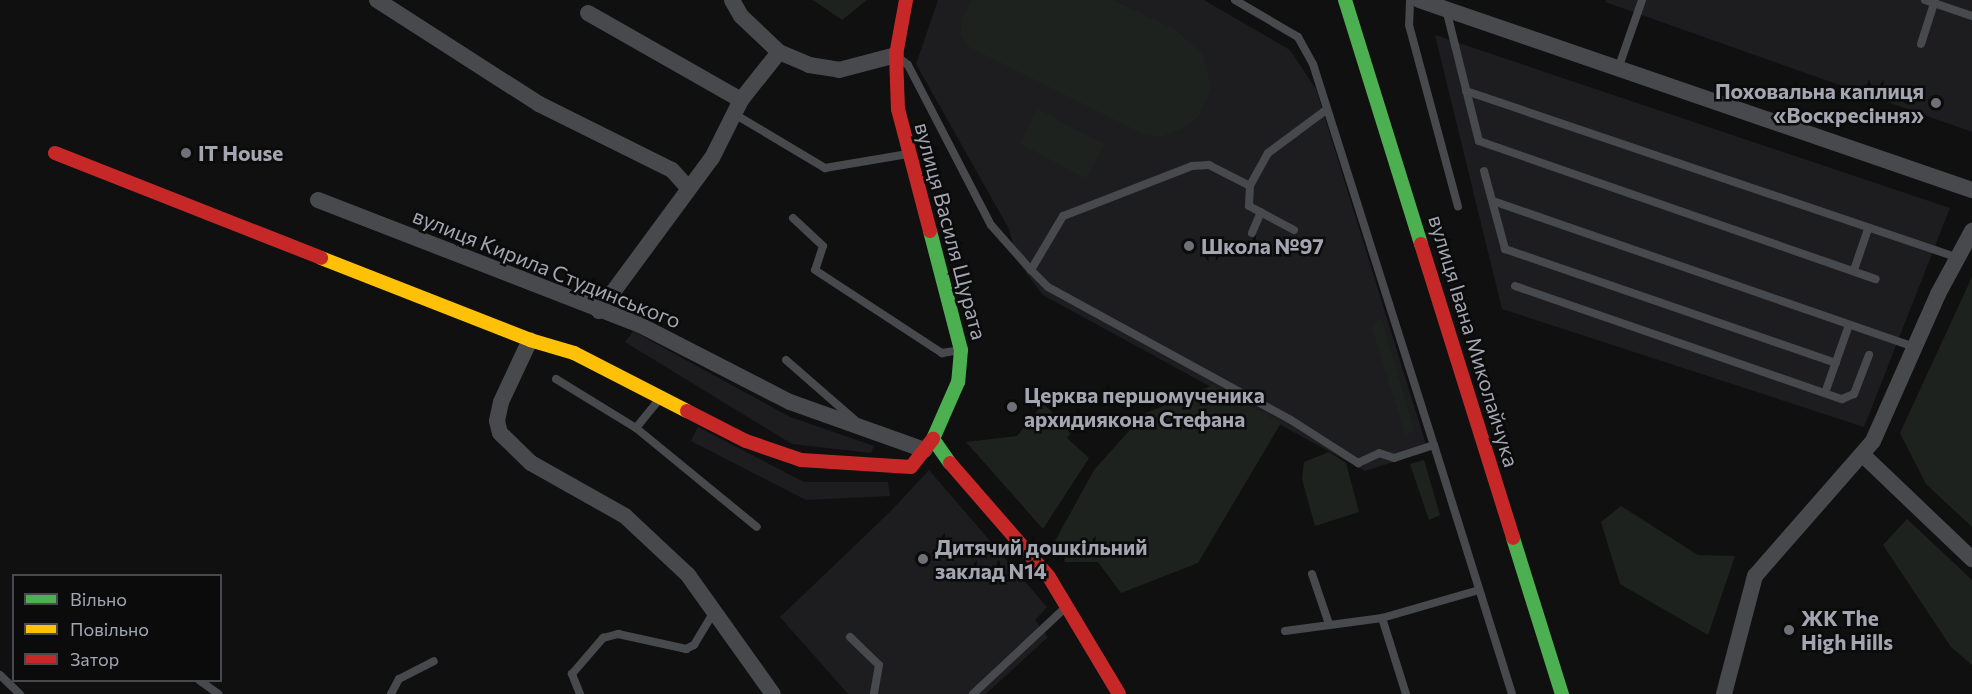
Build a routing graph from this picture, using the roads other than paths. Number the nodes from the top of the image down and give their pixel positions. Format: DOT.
graph roads {
  1 [pos="377,0"];
  2 [pos="732,0"];
  3 [pos="906,0"];
  4 [pos="1235,0"];
  5 [pos="1345,0"];
  6 [pos="1410,0"];
  7 [pos="1419,0"];
  8 [pos="1642,0"];
  9 [pos="1925,0"];
  10 [pos="1935,2"];
  11 [pos="1446,9"];
  12 [pos="588,13"];
  13 [pos="1972,16"];
  14 [pos="1921,44"];
  15 [pos="779,52"];
  16 [pos="896,55"];
  17 [pos="1618,69"];
  18 [pos="1466,91"];
  19 [pos="739,107"];
  20 [pos="1326,110"];
  21 [pos="56,153"];
  22 [pos="909,154"];
  23 [pos="1484,171"];
  24 [pos="1250,186"];
  25 [pos="688,189"];
  26 [pos="1972,190"];
  27 [pos="318,200"];
  28 [pos="1493,201"];
  29 [pos="1458,206"];
  30 [pos="1262,212"];
  31 [pos="793,219"];
  32 [pos="1868,229"];
  33 [pos="1294,230"];
  34 [pos="1972,231"];
  35 [pos="1252,233"];
  36 [pos="1956,257"];
  37 [pos="1031,270"];
  38 [pos="1854,270"];
  39 [pos="1876,279"];
  40 [pos="1515,286"];
  41 [pos="599,310"];
  42 [pos="1849,325"];
  43 [pos="530,340"];
  44 [pos="1914,347"];
  45 [pos="961,350"];
  46 [pos="1869,355"];
  47 [pos="786,360"];
  48 [pos="1836,363"];
  49 [pos="556,380"];
  50 [pos="1825,393"];
  51 [pos="661,397"];
  52 [pos="636,428"];
  53 [pos="865,429"];
  54 [pos="929,444"];
  55 [pos="1434,445"];
  56 [pos="1863,455"];
  57 [pos="757,527"];
  58 [pos="1972,559"];
  59 [pos="1312,574"];
  60 [pos="1479,590"];
  61 [pos="1067,606"];
  62 [pos="716,610"];
  63 [pos="1382,618"];
  64 [pos="1329,624"];
  65 [pos="1284,631"];
  66 [pos="850,637"];
  67 [pos="434,661"];
  68 [pos="0,675"];
  69 [pos="1110,679"];
  70 [pos="200,682"];
  71 [pos="20,694"];
  72 [pos="218,694"];
  73 [pos="391,694"];
  74 [pos="579,694"];
  75 [pos="772,694"];
  76 [pos="874,694"];
  77 [pos="973,694"];
  78 [pos="1106,694"];
  79 [pos="1119,694"];
  80 [pos="1406,694"];
  81 [pos="1512,694"];
  82 [pos="1562,694"];
  83 [pos="1724,694"];
  1 -- 25 [label="street"];
  2 -- 15 [label="street"];
  3 -- 16 [label="street, вулиця Василя Щурата"];
  4 -- 20 [label="lane"];
  5 -- 82 [label="street, вулиця Івана Миколайчука"];
  6 -- 29 [label="lane"];
  7 -- 11 [label="street"];
  8 -- 17 [label="lane"];
  9 -- 10 [label="lane"];
  10 -- 13 [label="lane"];
  10 -- 14 [label="lane"];
  11 -- 17 [label="street"];
  11 -- 18 [label="lane"];
  12 -- 19 [label="street"];
  15 -- 16 [label="street"];
  15 -- 19 [label="street"];
  16 -- 22 [label="street, вулиця Василя Щурата"];
  16 -- 37 [label="lane"];
  17 -- 26 [label="street"];
  18 -- 32 [label="lane"];
  18 -- 38 [label="lane"];
  19 -- 22 [label="lane"];
  19 -- 25 [label="street"];
  20 -- 24 [label="lane"];
  20 -- 55 [label="lane"];
  21 -- 43 [label="street"];
  22 -- 45 [label="street, вулиця Василя Щурата"];
  23 -- 28 [label="lane"];
  24 -- 30 [label="lane"];
  24 -- 37 [label="lane"];
  25 -- 41 [label="street"];
  27 -- 41 [label="street, вулиця Кирила Студинського"];
  28 -- 42 [label="lane"];
  28 -- 48 [label="lane"];
  30 -- 33 [label="lane"];
  30 -- 35 [label="lane"];
  31 -- 45 [label="lane"];
  32 -- 36 [label="lane"];
  32 -- 38 [label="lane"];
  34 -- 36 [label="street"];
  36 -- 44 [label="street"];
  37 -- 55 [label="lane"];
  38 -- 39 [label="lane"];
  40 -- 50 [label="lane"];
  41 -- 53 [label="street, вулиця Кирила Студинського"];
  42 -- 44 [label="lane"];
  42 -- 48 [label="lane"];
  43 -- 51 [label="street"];
  43 -- 62 [label="street"];
  44 -- 56 [label="street"];
  45 -- 54 [label="street, вулиця Василя Щурата"];
  46 -- 50 [label="lane"];
  47 -- 53 [label="lane"];
  48 -- 50 [label="lane"];
  49 -- 52 [label="lane"];
  51 -- 52 [label="lane"];
  51 -- 54 [label="street"];
  52 -- 57 [label="lane"];
  53 -- 54 [label="street, вулиця Кирила Студинського"];
  54 -- 61 [label="street"];
  55 -- 60 [label="lane"];
  56 -- 58 [label="street"];
  56 -- 83 [label="street"];
  59 -- 64 [label="lane"];
  60 -- 63 [label="lane"];
  60 -- 81 [label="lane"];
  61 -- 69 [label="street"];
  61 -- 77 [label="lane"];
  62 -- 74 [label="lane"];
  62 -- 75 [label="street"];
  63 -- 64 [label="lane"];
  63 -- 80 [label="lane"];
  64 -- 65 [label="lane"];
  66 -- 76 [label="lane"];
  67 -- 73 [label="lane"];
  68 -- 71 [label="lane"];
  69 -- 78 [label="lane"];
  69 -- 79 [label="street"];
  70 -- 72 [label="lane"];
}
